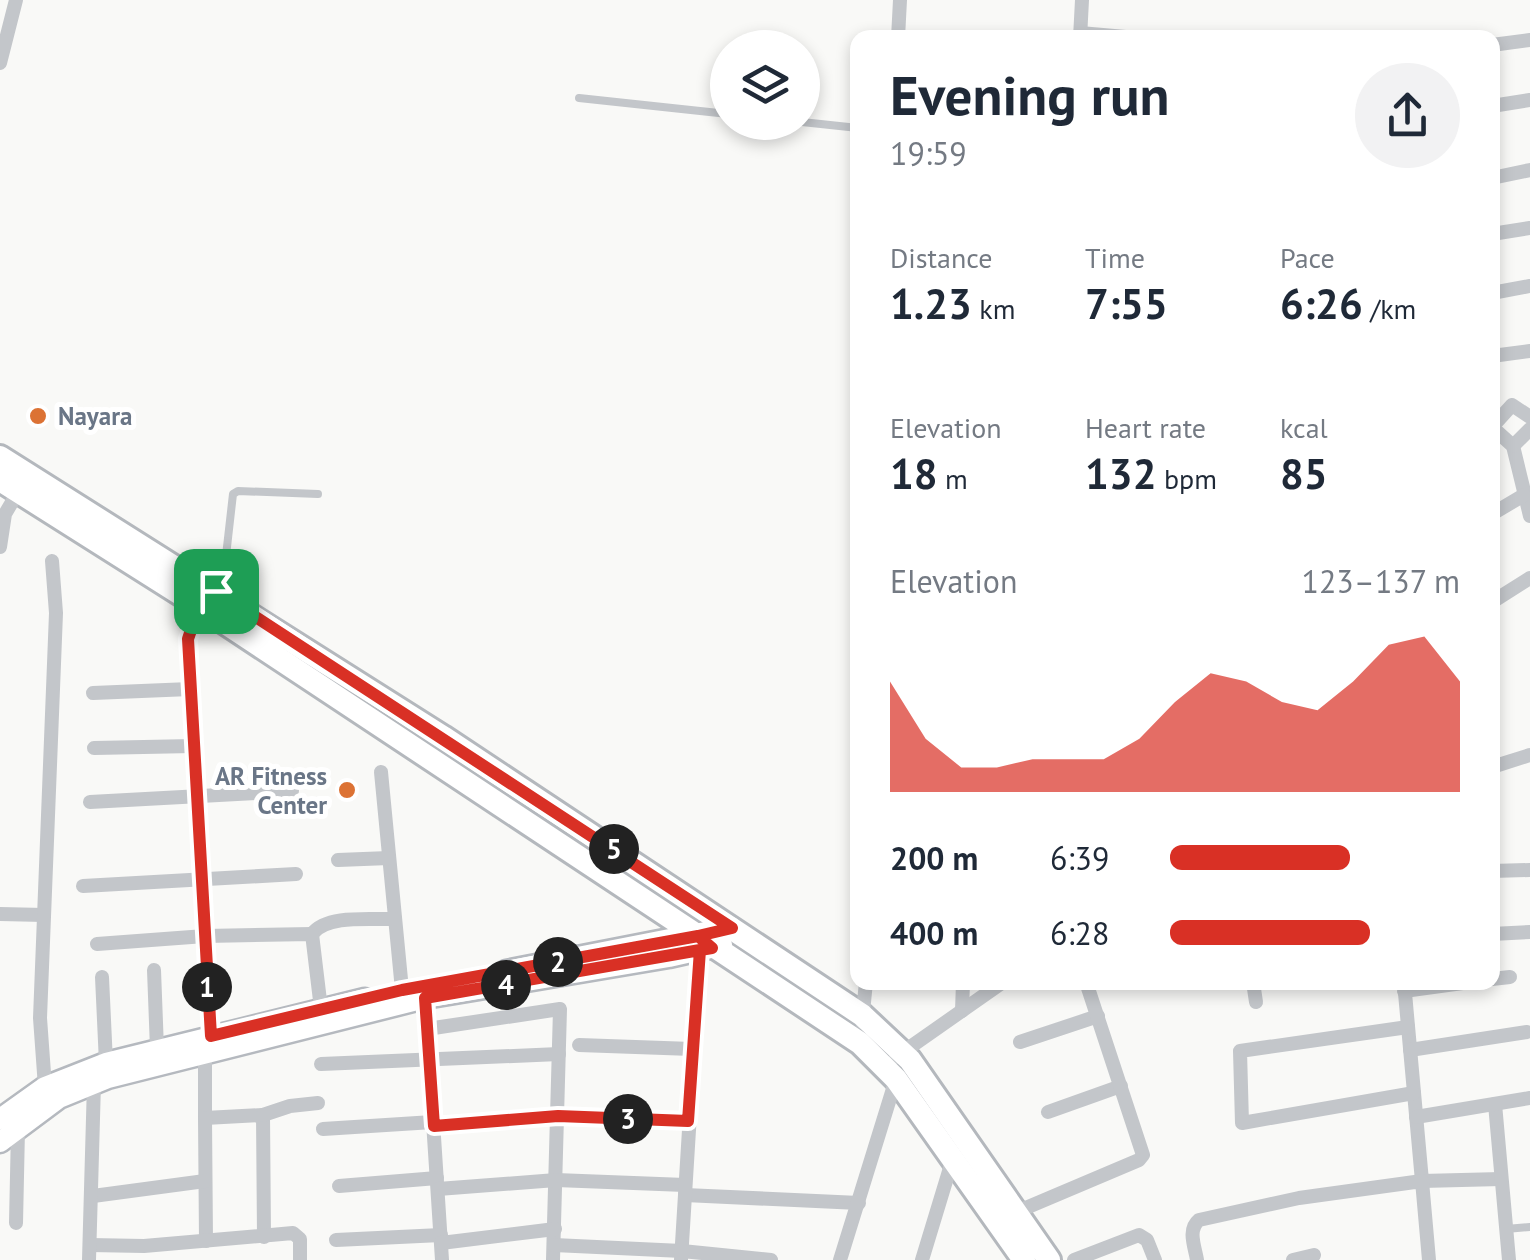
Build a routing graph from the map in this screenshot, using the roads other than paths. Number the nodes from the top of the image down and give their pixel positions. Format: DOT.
graph roads {
  1 [pos="16,0"];
  2 [pos="900,0"];
  3 [pos="1082,0"];
  4 [pos="898,30"];
  5 [pos="1080,30"];
  6 [pos="1530,40"];
  7 [pos="1500,44"];
  8 [pos="0,62"];
  9 [pos="580,98"];
  10 [pos="1530,100"];
  11 [pos="1500,105"];
  12 [pos="710,112"];
  13 [pos="820,124"];
  14 [pos="850,127"];
  15 [pos="1530,170"];
  16 [pos="1500,176"];
  17 [pos="1530,228"];
  18 [pos="1500,233"];
  19 [pos="1530,286"];
  20 [pos="1500,292"];
  21 [pos="1530,350"];
  22 [pos="1500,355"];
  23 [pos="1530,417"];
  24 [pos="1500,418"];
  25 [pos="1530,430"];
  26 [pos="1500,434"];
  27 [pos="1513,446"];
  28 [pos="0,457"];
  29 [pos="9,486"];
  30 [pos="318,494"];
  31 [pos="1524,495"];
  32 [pos="1500,509"];
  33 [pos="1530,516"];
  34 [pos="0,547"];
  35 [pos="52,561"];
  36 [pos="1530,578"];
  37 [pos="1500,597"];
  38 [pos="214,598"];
  39 [pos="190,689"];
  40 [pos="94,693"];
  41 [pos="194,746"];
  42 [pos="94,748"];
  43 [pos="1530,755"];
  44 [pos="1500,765"];
  45 [pos="381,772"];
  46 [pos="292,791"];
  47 [pos="196,799"];
  48 [pos="90,802"];
  49 [pos="389,858"];
  50 [pos="338,860"];
  51 [pos="1530,870"];
  52 [pos="1500,871"];
  53 [pos="296,874"];
  54 [pos="201,879"];
  55 [pos="83,886"];
  56 [pos="0,914"];
  57 [pos="44,915"];
  58 [pos="395,919"];
  59 [pos="1530,932"];
  60 [pos="740,933"];
  61 [pos="312,934"];
  62 [pos="1500,934"];
  63 [pos="205,936"];
  64 [pos="96,944"];
  65 [pos="703,945"];
  66 [pos="154,970"];
  67 [pos="102,976"];
  68 [pos="1510,977"];
  69 [pos="1500,979"];
  70 [pos="402,990"];
  71 [pos="865,990"];
  72 [pos="963,990"];
  73 [pos="991,990"];
  74 [pos="1089,990"];
  75 [pos="1254,990"];
  76 [pos="1404,990"];
  77 [pos="425,998"];
  78 [pos="1256,1002"];
  79 [pos="321,1008"];
  80 [pos="962,1011"];
  81 [pos="862,1015"];
  82 [pos="1098,1016"];
  83 [pos="1408,1027"];
  84 [pos="426,1029"];
  85 [pos="1527,1032"];
  86 [pos="1020,1042"];
  87 [pos="860,1043"];
  88 [pos="208,1044"];
  89 [pos="579,1045"];
  90 [pos="157,1049"];
  91 [pos="692,1049"];
  92 [pos="1410,1050"];
  93 [pos="903,1052"];
  94 [pos="559,1054"];
  95 [pos="429,1058"];
  96 [pos="106,1063"];
  97 [pos="322,1064"];
  98 [pos="890,1072"];
  99 [pos="94,1082"];
  100 [pos="1122,1086"];
  101 [pos="45,1087"];
  102 [pos="1414,1092"];
  103 [pos="1530,1098"];
  104 [pos="318,1103"];
  105 [pos="1495,1104"];
  106 [pos="1048,1112"];
  107 [pos="263,1115"];
  108 [pos="558,1116"];
  109 [pos="1416,1117"];
  110 [pos="205,1118"];
  111 [pos="688,1121"];
  112 [pos="9,1124"];
  113 [pos="434,1124"];
  114 [pos="323,1129"];
  115 [pos="0,1142"];
  116 [pos="953,1158"];
  117 [pos="1501,1179"];
  118 [pos="556,1180"];
  119 [pos="206,1181"];
  120 [pos="1422,1181"];
  121 [pos="438,1184"];
  122 [pos="339,1186"];
  123 [pos="685,1190"];
  124 [pos="93,1196"];
  125 [pos="859,1203"];
  126 [pos="1016,1212"];
  127 [pos="16,1223"];
  128 [pos="1530,1227"];
  129 [pos="1506,1229"];
  130 [pos="264,1237"];
  131 [pos="441,1239"];
  132 [pos="336,1240"];
  133 [pos="206,1241"];
  134 [pos="554,1245"];
  135 [pos="90,1252"];
  136 [pos="144,1253"];
  137 [pos="682,1255"];
  138 [pos="1314,1256"];
  139 [pos="300,1260"];
  140 [pos="442,1260"];
  141 [pos="771,1260"];
  142 [pos="840,1260"];
  143 [pos="922,1260"];
  144 [pos="1024,1260"];
  145 [pos="1049,1260"];
  146 [pos="1074,1260"];
  147 [pos="1155,1260"];
  148 [pos="1197,1260"];
  149 [pos="1293,1260"];
  150 [pos="1429,1260"];
  151 [pos="1508,1260"];
  1 -- 8 [label="street"];
  2 -- 4 [label="street"];
  3 -- 5 [label="street"];
  6 -- 7 [label="street"];
  9 -- 12 [label="lane"];
  10 -- 11 [label="street"];
  13 -- 14 [label="lane"];
  15 -- 16 [label="street"];
  17 -- 18 [label="street"];
  19 -- 20 [label="street"];
  21 -- 22 [label="street"];
  23 -- 24 [label="street"];
  25 -- 27 [label="street"];
  26 -- 27 [label="street"];
  27 -- 31 [label="street"];
  28 -- 38 [label="main road"];
  29 -- 34 [label="street"];
  29 -- 38 [label="main road"];
  30 -- 38 [label="lane"];
  31 -- 32 [label="street"];
  31 -- 33 [label="street"];
  35 -- 57 [label="street"];
  36 -- 37 [label="street"];
  38 -- 39 [label="street"];
  38 -- 60 [label="main road"];
  38 -- 65 [label="main road"];
  39 -- 40 [label="street"];
  39 -- 41 [label="street"];
  41 -- 42 [label="street"];
  41 -- 47 [label="street"];
  43 -- 44 [label="street"];
  45 -- 49 [label="street"];
  46 -- 47 [label="street"];
  47 -- 48 [label="street"];
  47 -- 54 [label="street"];
  49 -- 50 [label="street"];
  49 -- 58 [label="street"];
  51 -- 52 [label="street"];
  53 -- 54 [label="street"];
  54 -- 55 [label="street"];
  54 -- 63 [label="street"];
  56 -- 57 [label="street"];
  57 -- 101 [label="street"];
  58 -- 61 [label="street"];
  58 -- 70 [label="street"];
  59 -- 62 [label="street"];
  60 -- 65 [label="street"];
  60 -- 81 [label="main road"];
  61 -- 63 [label="street"];
  61 -- 79 [label="street"];
  63 -- 64 [label="street"];
  63 -- 88 [label="street"];
  65 -- 70 [label="street"];
  65 -- 77 [label="street"];
  65 -- 87 [label="main road"];
  65 -- 91 [label="street"];
  66 -- 90 [label="street"];
  67 -- 96 [label="street"];
  68 -- 69 [label="street"];
  70 -- 79 [label="street"];
  71 -- 81 [label="street"];
  72 -- 80 [label="street"];
  73 -- 80 [label="street"];
  74 -- 82 [label="street"];
  75 -- 78 [label="street"];
  76 -- 83 [label="street"];
  77 -- 84 [label="street"];
  77 -- 88 [label="street"];
  79 -- 88 [label="street"];
  80 -- 93 [label="street"];
  81 -- 87 [label="street"];
  81 -- 93 [label="main road"];
  82 -- 86 [label="street"];
  82 -- 100 [label="street"];
  83 -- 92 [label="street"];
  83 -- 102 [label="street"];
  84 -- 94 [label="street"];
  84 -- 95 [label="street"];
  85 -- 92 [label="street"];
  87 -- 98 [label="main road"];
  88 -- 90 [label="street"];
  88 -- 99 [label="street"];
  88 -- 110 [label="street"];
  89 -- 91 [label="street"];
  90 -- 96 [label="street"];
  91 -- 111 [label="street"];
  92 -- 102 [label="street"];
  93 -- 98 [label="street"];
  93 -- 126 [label="main road"];
  94 -- 95 [label="street"];
  94 -- 108 [label="street"];
  95 -- 97 [label="street"];
  95 -- 113 [label="street"];
  96 -- 101 [label="street"];
  98 -- 116 [label="main road"];
  98 -- 125 [label="street"];
  99 -- 112 [label="street"];
  99 -- 124 [label="street"];
  100 -- 106 [label="street"];
  100 -- 126 [label="street"];
  101 -- 112 [label="street"];
  102 -- 109 [label="street"];
  103 -- 105 [label="street"];
  104 -- 107 [label="street"];
  105 -- 109 [label="street"];
  105 -- 117 [label="street"];
  107 -- 110 [label="street"];
  107 -- 130 [label="street"];
  108 -- 111 [label="street"];
  108 -- 113 [label="street"];
  108 -- 118 [label="street"];
  109 -- 120 [label="street"];
  110 -- 119 [label="street"];
  111 -- 123 [label="street"];
  112 -- 115 [label="street"];
  112 -- 127 [label="street"];
  113 -- 114 [label="street"];
  113 -- 121 [label="street"];
  116 -- 143 [label="street"];
  116 -- 144 [label="main road"];
  117 -- 120 [label="street"];
  117 -- 129 [label="street"];
  118 -- 121 [label="street"];
  118 -- 123 [label="street"];
  118 -- 134 [label="street"];
  119 -- 124 [label="street"];
  119 -- 133 [label="street"];
  120 -- 148 [label="street"];
  120 -- 150 [label="street"];
  121 -- 122 [label="street"];
  121 -- 131 [label="street"];
  123 -- 125 [label="street"];
  123 -- 137 [label="street"];
  124 -- 135 [label="street"];
  125 -- 142 [label="street"];
  126 -- 145 [label="main road"];
  128 -- 129 [label="lane"];
  129 -- 151 [label="street"];
  130 -- 133 [label="street"];
  130 -- 139 [label="street"];
  131 -- 132 [label="street"];
  131 -- 134 [label="street"];
  131 -- 140 [label="street"];
  133 -- 136 [label="street"];
  134 -- 137 [label="street"];
  135 -- 136 [label="street"];
  137 -- 141 [label="street"];
  138 -- 149 [label="street"];
  146 -- 147 [label="street"];
}
